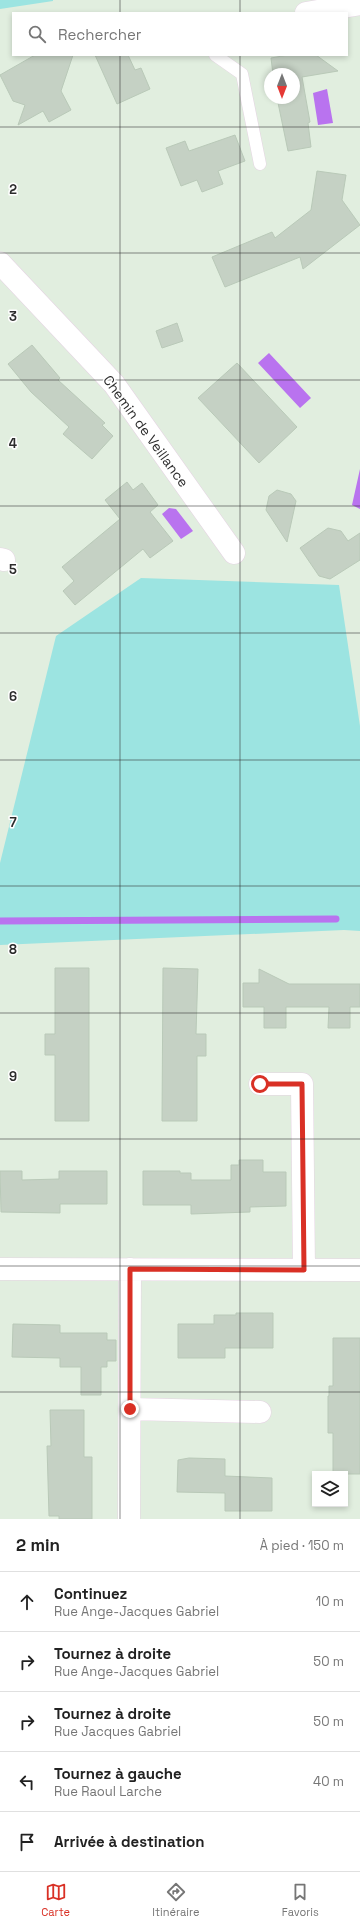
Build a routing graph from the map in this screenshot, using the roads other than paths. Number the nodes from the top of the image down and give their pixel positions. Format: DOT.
graph roads {
  1 [pos="360,4"];
  2 [pos="312,12"];
  3 [pos="216,56"];
  4 [pos="260,164"];
  5 [pos="0,263"];
  6 [pos="234,553"];
  7 [pos="260,1084"];
  8 [pos="0,1269"];
  9 [pos="130,1269"];
  10 [pos="304,1270"];
  11 [pos="360,1270"];
  12 [pos="130,1409"];
  13 [pos="260,1412"];
  14 [pos="129,1519"];
  1 -- 2 [label="street"];
  3 -- 4 [label="lane"];
  5 -- 6 [label="street, Chemin de Veillance"];
  7 -- 10 [label="street"];
  8 -- 9 [label="street"];
  9 -- 10 [label="street"];
  9 -- 12 [label="street"];
  10 -- 11 [label="street"];
  12 -- 13 [label="street"];
  12 -- 14 [label="street"];
}
